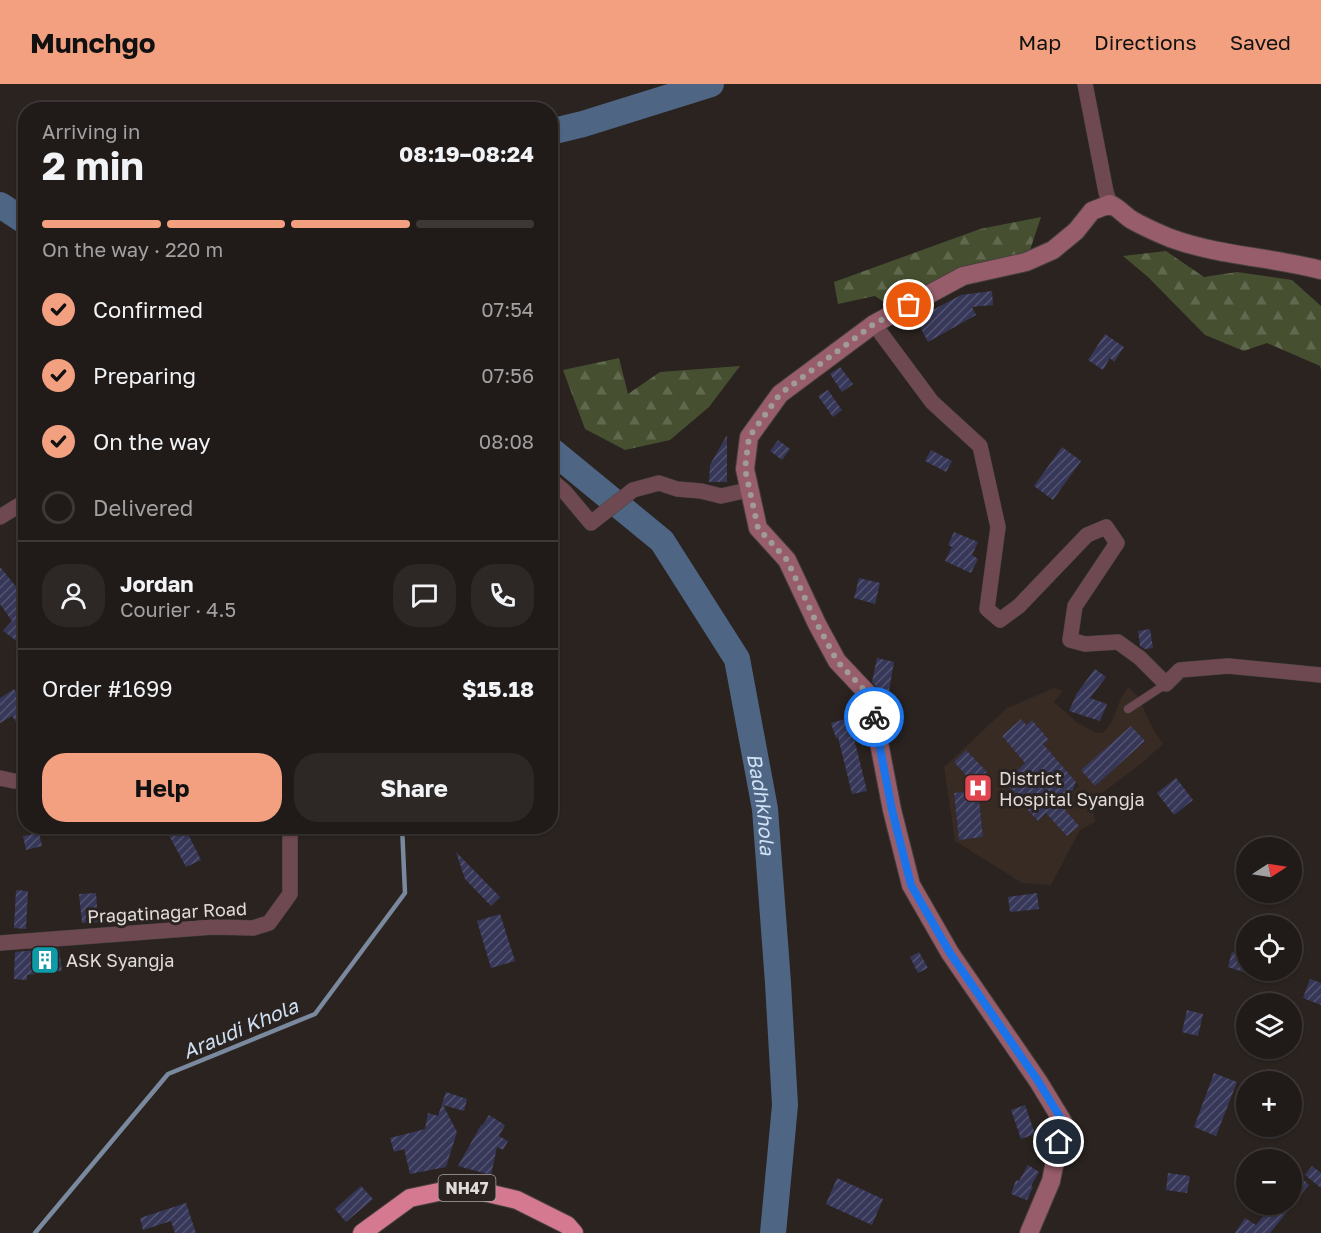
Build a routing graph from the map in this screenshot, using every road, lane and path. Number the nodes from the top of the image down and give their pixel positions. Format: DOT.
graph roads {
  1 [pos="1085,84"];
  2 [pos="1108,198"];
  3 [pos="1321,270"];
  4 [pos="874,324"];
  5 [pos="558,487"];
  6 [pos="748,490"];
  7 [pos="18,506"];
  8 [pos="0,517"];
  9 [pos="1321,675"];
  10 [pos="1166,684"];
  11 [pos="1128,709"];
  12 [pos="290,834"];
  13 [pos="0,943"];
  14 [pos="362,1233"];
  15 [pos="574,1233"];
  16 [pos="1029,1233"];
  1 -- 2 [label="street"];
  2 -- 3 [label="main road"];
  2 -- 4 [label="main road"];
  4 -- 6 [label="main road"];
  4 -- 10 [label="street"];
  5 -- 6 [label="street"];
  6 -- 16 [label="main road"];
  7 -- 8 [label="street"];
  9 -- 10 [label="street"];
  10 -- 11 [label="lane"];
  12 -- 13 [label="street, Pragatinagar Road"];
  14 -- 15 [label="highway, NH47"];
}
